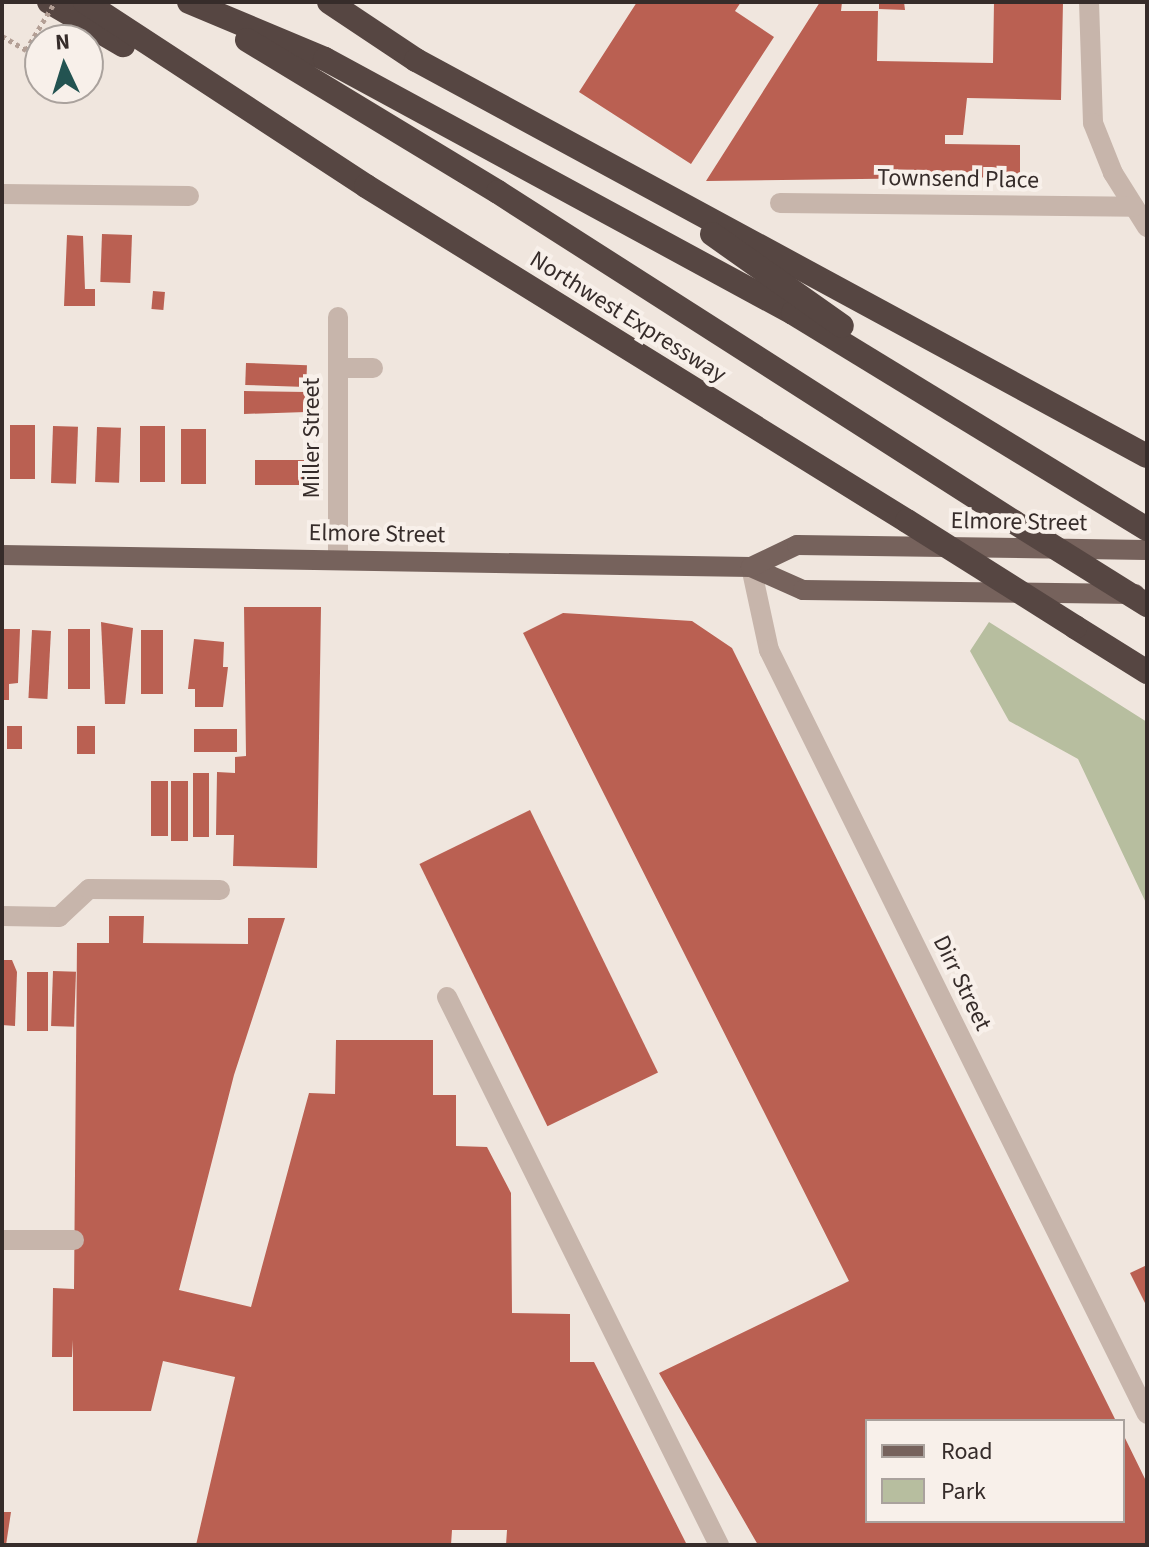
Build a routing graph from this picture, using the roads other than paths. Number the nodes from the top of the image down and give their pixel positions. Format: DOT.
graph roads {
  1 [pos="49,2"];
  2 [pos="85,2"];
  3 [pos="187,2"];
  4 [pos="329,2"];
  5 [pos="1089,2"];
  6 [pos="623,171"];
  7 [pos="366,186"];
  8 [pos="2,194"];
  9 [pos="189,196"];
  10 [pos="780,203"];
  11 [pos="1134,207"];
  12 [pos="1147,227"];
  13 [pos="338,317"];
  14 [pos="338,368"];
  15 [pos="373,368"];
  16 [pos="1001,438"];
  17 [pos="1141,452"];
  18 [pos="1147,529"];
  19 [pos="1147,550"];
  20 [pos="2,555"];
  21 [pos="338,559"];
  22 [pos="751,567"];
  23 [pos="1147,594"];
  24 [pos="1147,605"];
  25 [pos="1147,672"];
  26 [pos="220,890"];
  27 [pos="2,916"];
  28 [pos="447,997"];
  29 [pos="2,1240"];
  30 [pos="74,1240"];
  31 [pos="1147,1414"];
  32 [pos="719,1545"];
  1 -- 7 [label="highway"];
  2 -- 7 [label="highway, Northwest Expressway"];
  3 -- 16 [label="highway"];
  3 -- 24 [label="highway, Northwest Expressway, bridge"];
  4 -- 6 [label="highway"];
  5 -- 11 [label="street"];
  6 -- 16 [label="highway"];
  6 -- 17 [label="highway"];
  7 -- 25 [label="highway, Northwest Expressway, bridge"];
  8 -- 9 [label="street"];
  10 -- 11 [label="street, Townsend Place"];
  11 -- 12 [label="street"];
  13 -- 14 [label="street, Miller Street"];
  14 -- 15 [label="street"];
  14 -- 21 [label="street, Miller Street"];
  16 -- 18 [label="highway"];
  19 -- 22 [label="main road, Elmore Street"];
  20 -- 21 [label="main road, Elmore Street"];
  21 -- 22 [label="main road, Elmore Street"];
  22 -- 23 [label="main road, Elmore Street"];
  22 -- 31 [label="street, Dirr Street"];
  26 -- 27 [label="street"];
  28 -- 32 [label="street"];
  29 -- 30 [label="street"];
}
